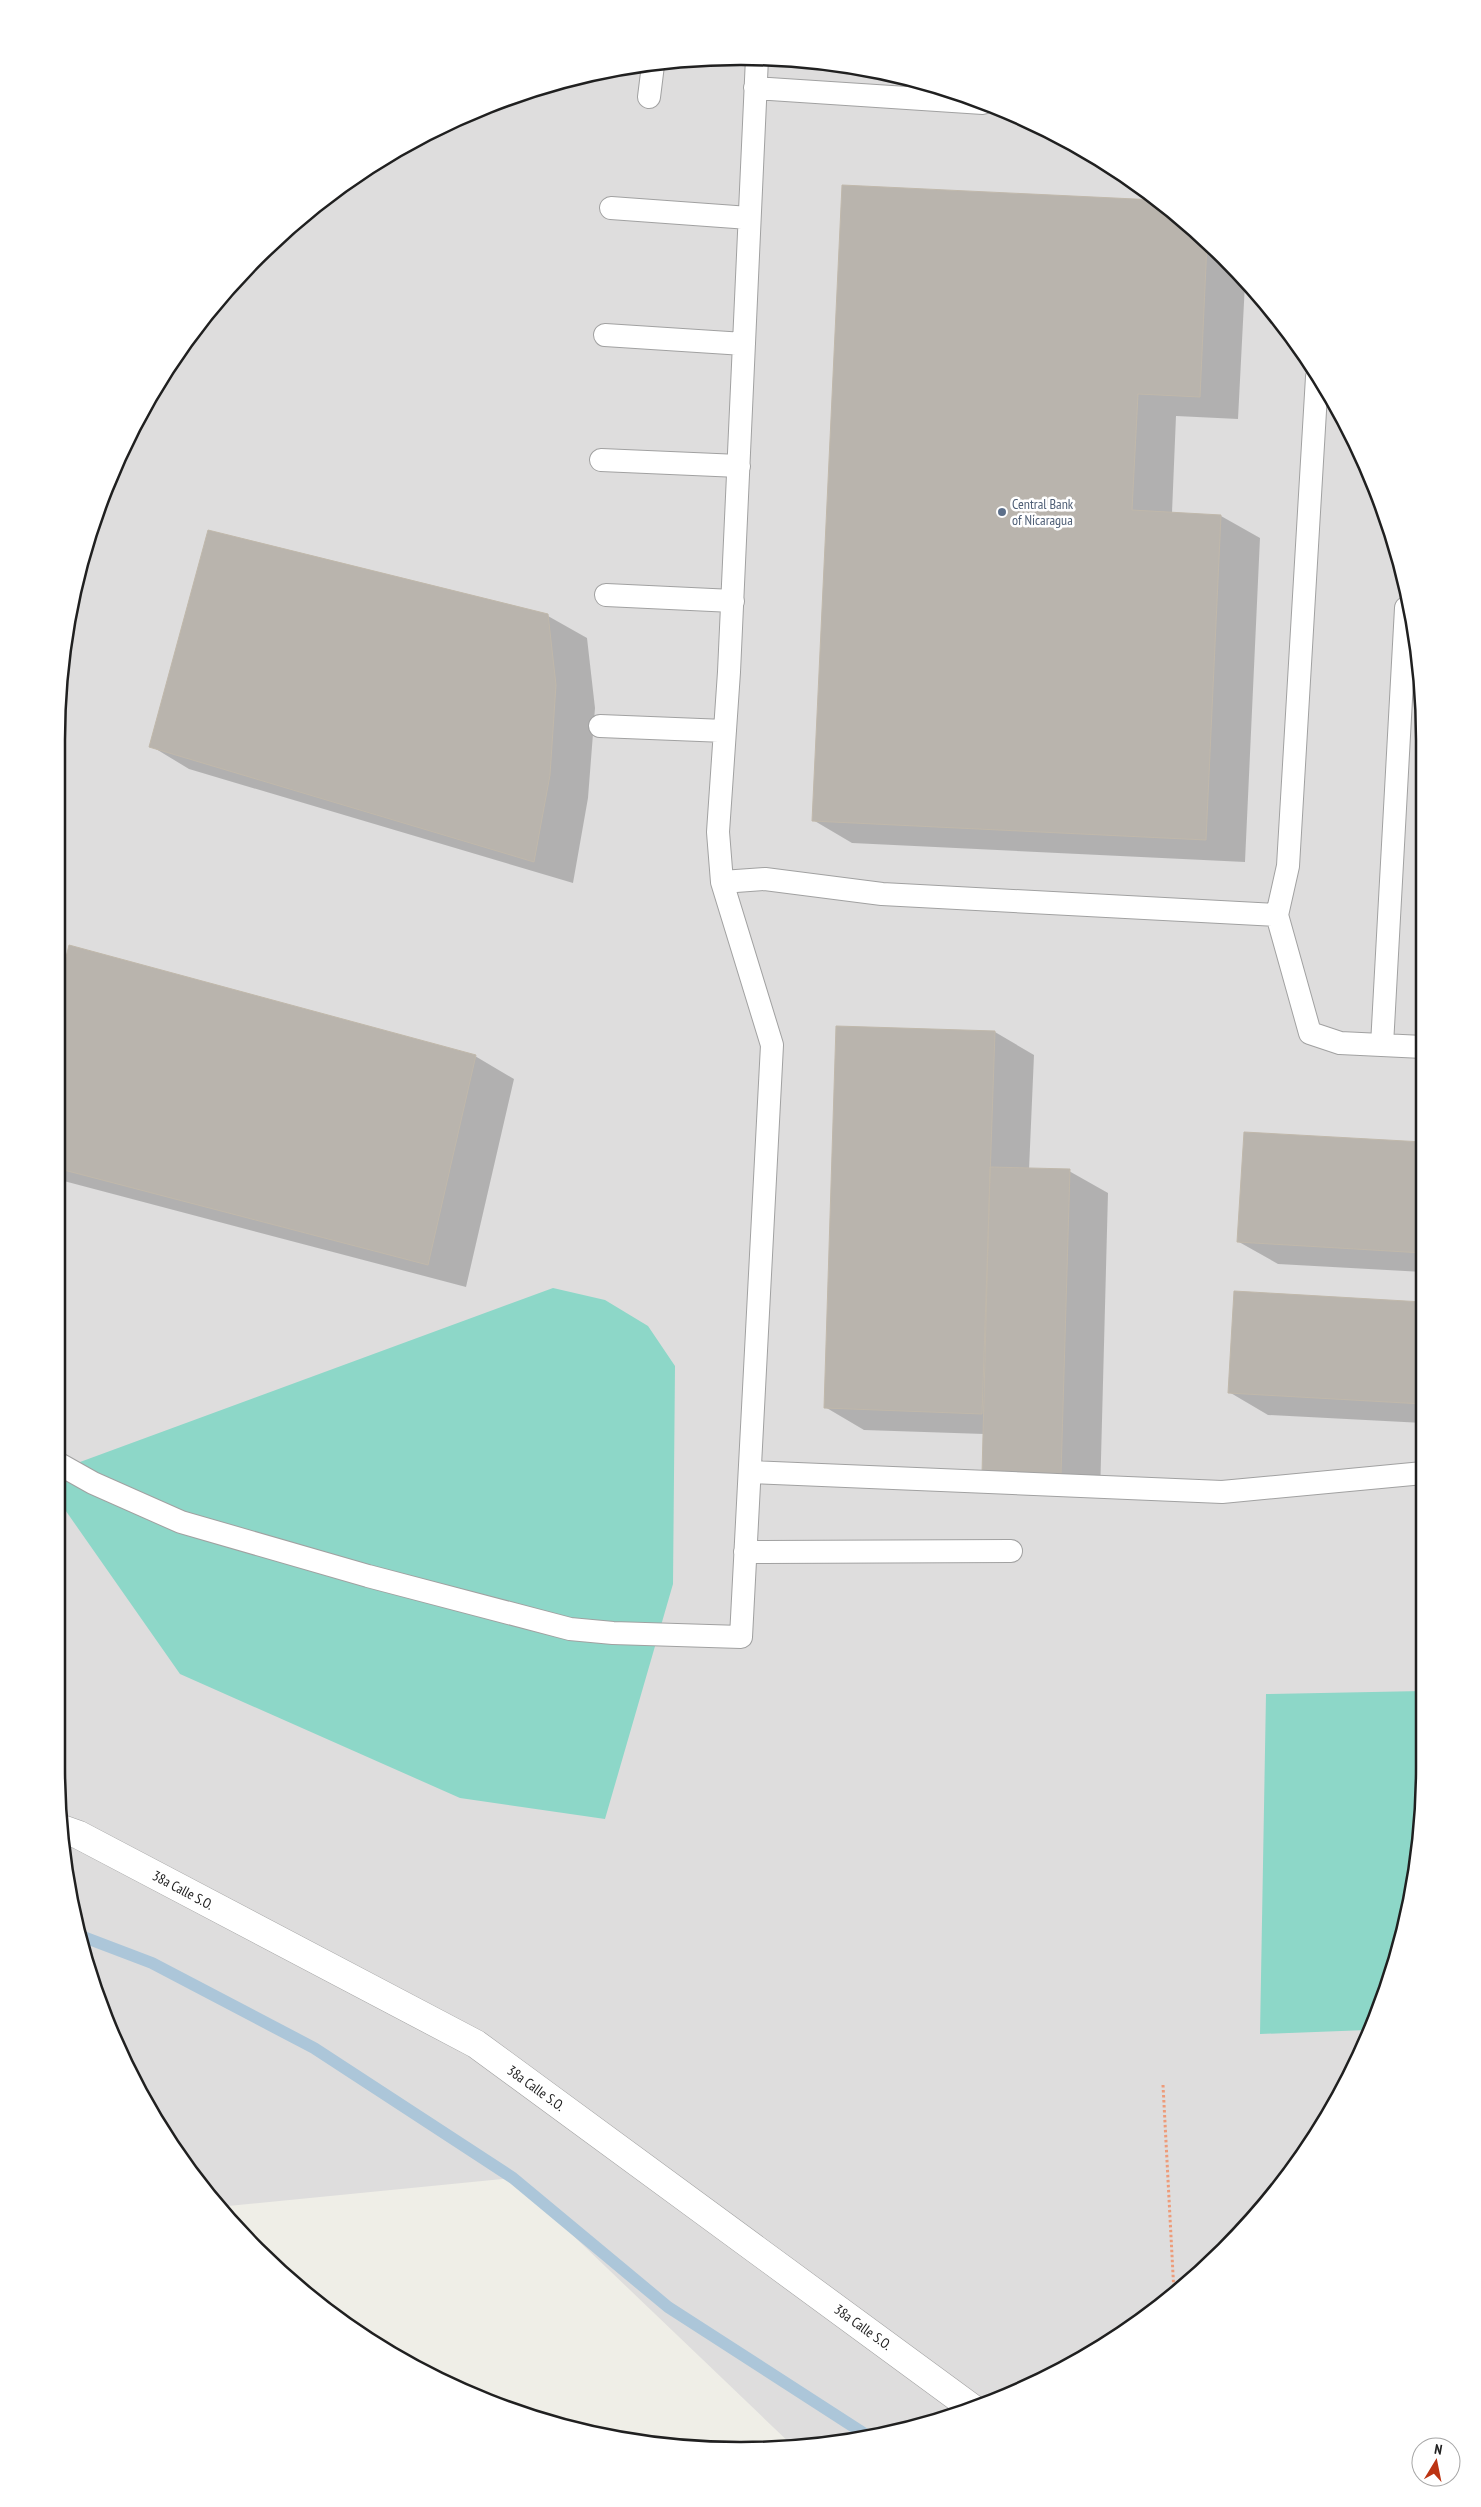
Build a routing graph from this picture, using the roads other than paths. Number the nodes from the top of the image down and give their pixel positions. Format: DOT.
graph roads {
  1 [pos="757,65"];
  2 [pos="652,71"];
  3 [pos="755,88"];
  4 [pos="649,97"];
  5 [pos="956,100"];
  6 [pos="611,208"];
  7 [pos="749,218"];
  8 [pos="605,335"];
  9 [pos="744,344"];
  10 [pos="1316,388"];
  11 [pos="600,460"];
  12 [pos="739,466"];
  13 [pos="606,595"];
  14 [pos="732,601"];
  15 [pos="1405,623"];
  16 [pos="600,726"];
  17 [pos="725,731"];
  18 [pos="722,882"];
  19 [pos="1277,915"];
  20 [pos="1382,1045"];
  21 [pos="1416,1047"];
  22 [pos="65,1467"];
  23 [pos="750,1472"];
  24 [pos="1416,1475"];
  25 [pos="1012,1551"];
  26 [pos="746,1552"];
  27 [pos="68,1831"];
  28 [pos="966,2403"];
  1 -- 3 [label="lane"];
  2 -- 4 [label="lane"];
  3 -- 5 [label="lane"];
  3 -- 7 [label="lane"];
  6 -- 7 [label="lane"];
  7 -- 9 [label="lane"];
  8 -- 9 [label="lane"];
  9 -- 12 [label="lane"];
  10 -- 19 [label="lane"];
  11 -- 12 [label="lane"];
  12 -- 14 [label="lane"];
  13 -- 14 [label="lane"];
  14 -- 17 [label="lane"];
  15 -- 20 [label="lane"];
  16 -- 17 [label="lane"];
  17 -- 18 [label="lane"];
  18 -- 19 [label="lane"];
  18 -- 23 [label="lane"];
  19 -- 20 [label="lane"];
  20 -- 21 [label="lane"];
  22 -- 26 [label="lane"];
  23 -- 24 [label="lane"];
  23 -- 26 [label="lane"];
  25 -- 26 [label="lane"];
  27 -- 28 [label="street, 38a Calle S.O."];
}
